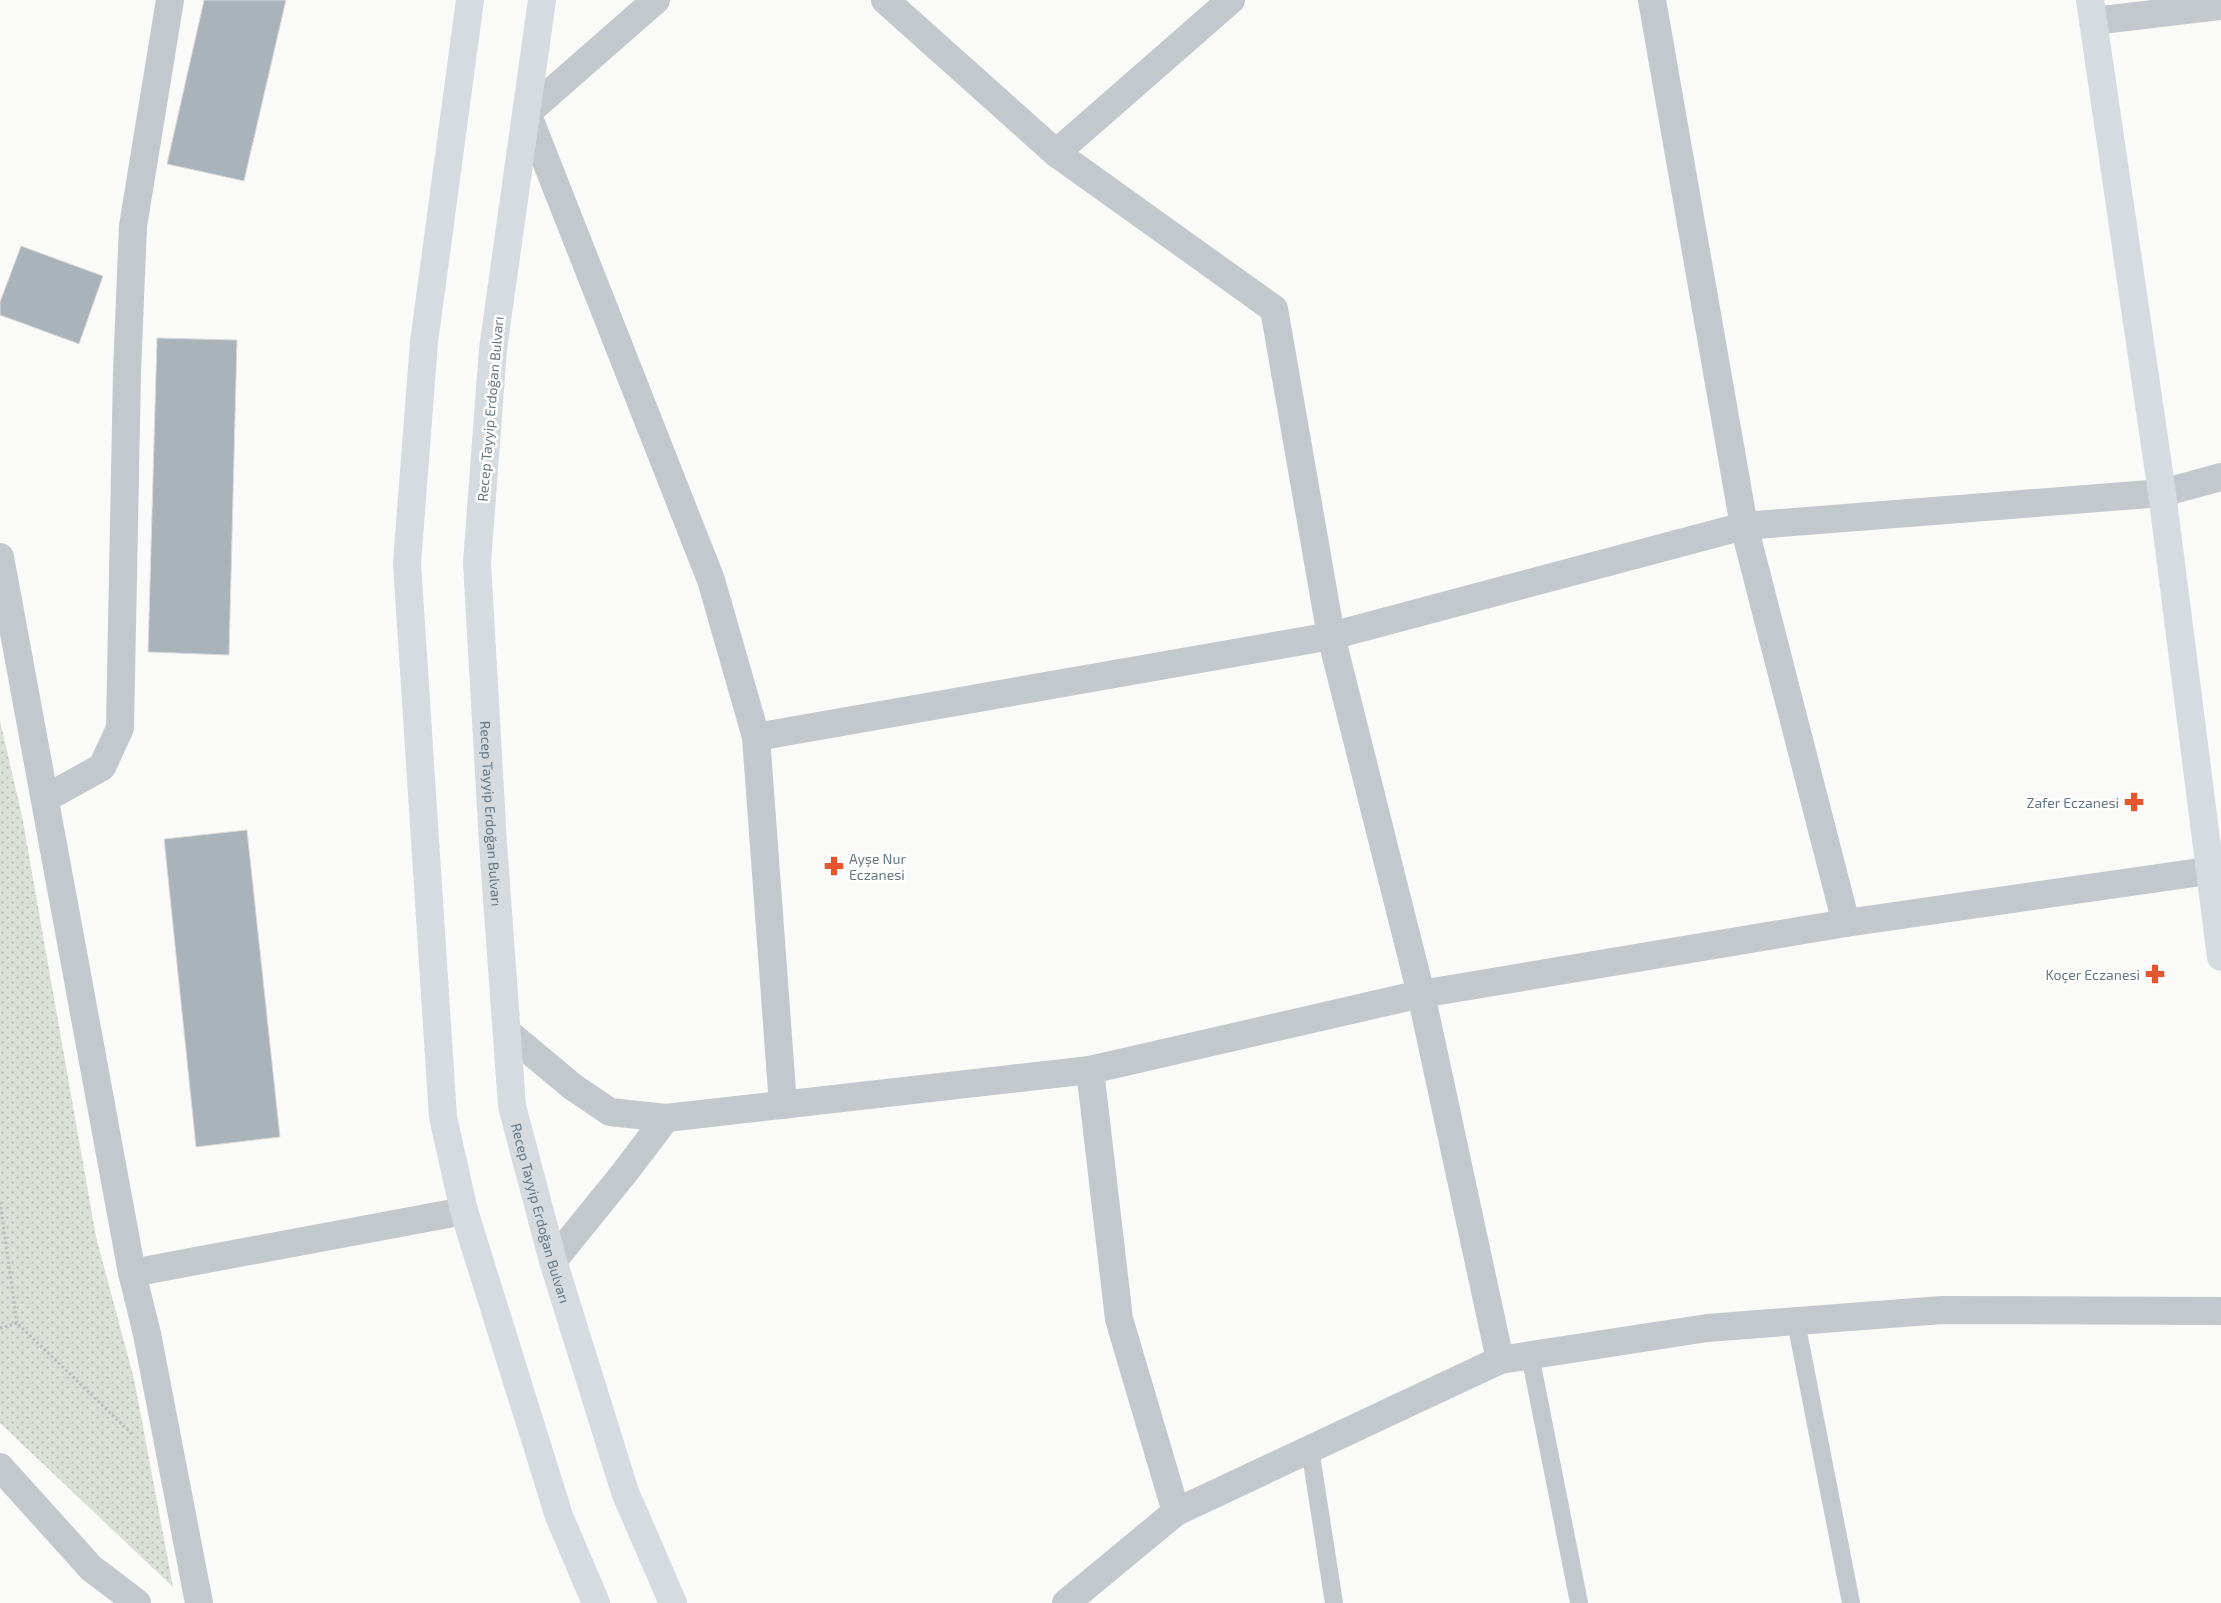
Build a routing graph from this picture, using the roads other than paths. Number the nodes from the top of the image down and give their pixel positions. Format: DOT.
graph roads {
  1 [pos="170,0"];
  2 [pos="470,0"];
  3 [pos="542,0"];
  4 [pos="656,0"];
  5 [pos="886,0"];
  6 [pos="1231,0"];
  7 [pos="1652,0"];
  8 [pos="2221,6"];
  9 [pos="2091,10"];
  10 [pos="527,113"];
  11 [pos="1056,154"];
  12 [pos="2221,477"];
  13 [pos="2162,493"];
  14 [pos="1744,526"];
  15 [pos="0,557"];
  16 [pos="1331,636"];
  17 [pos="756,737"];
  18 [pos="46,798"];
  19 [pos="2215,870"];
  20 [pos="1846,923"];
  21 [pos="2221,957"];
  22 [pos="1421,994"];
  23 [pos="507,1032"];
  24 [pos="1090,1070"];
  25 [pos="782,1105"];
  26 [pos="666,1118"];
  27 [pos="464,1210"];
  28 [pos="553,1261"];
  29 [pos="132,1274"];
  30 [pos="2221,1311"];
  31 [pos="1796,1322"];
  32 [pos="1530,1355"];
  33 [pos="1500,1360"];
  34 [pos="1310,1449"];
  35 [pos="0,1467"];
  36 [pos="1176,1512"];
  37 [pos="138,1603"];
  38 [pos="199,1603"];
  39 [pos="596,1603"];
  40 [pos="673,1603"];
  41 [pos="1066,1603"];
  42 [pos="1334,1603"];
  43 [pos="1578,1603"];
  44 [pos="1851,1603"];
  1 -- 18 [label="street"];
  2 -- 27 [label="main road"];
  3 -- 10 [label="main road, Recep Tayyip Erdoğan Bulvarı"];
  4 -- 10 [label="street"];
  5 -- 11 [label="street"];
  6 -- 11 [label="street"];
  7 -- 14 [label="street"];
  8 -- 9 [label="street"];
  9 -- 13 [label="main road"];
  10 -- 17 [label="street"];
  10 -- 23 [label="main road, Recep Tayyip Erdoğan Bulvarı"];
  11 -- 16 [label="street"];
  12 -- 13 [label="street"];
  13 -- 14 [label="street"];
  13 -- 19 [label="main road"];
  14 -- 16 [label="street"];
  14 -- 20 [label="street"];
  15 -- 18 [label="street"];
  16 -- 17 [label="street"];
  16 -- 22 [label="street"];
  17 -- 25 [label="street"];
  18 -- 29 [label="street"];
  19 -- 20 [label="street"];
  19 -- 21 [label="main road"];
  20 -- 22 [label="street"];
  22 -- 24 [label="street"];
  22 -- 33 [label="street"];
  23 -- 26 [label="street"];
  23 -- 28 [label="main road, Recep Tayyip Erdoğan Bulvarı"];
  24 -- 25 [label="street"];
  24 -- 36 [label="street"];
  25 -- 26 [label="street"];
  26 -- 28 [label="street"];
  27 -- 29 [label="street"];
  27 -- 39 [label="main road"];
  28 -- 40 [label="main road, Recep Tayyip Erdoğan Bulvarı"];
  29 -- 38 [label="street"];
  30 -- 31 [label="street"];
  31 -- 32 [label="street"];
  31 -- 44 [label="lane"];
  32 -- 33 [label="street"];
  32 -- 43 [label="lane"];
  33 -- 34 [label="street"];
  34 -- 36 [label="street"];
  34 -- 42 [label="lane"];
  35 -- 37 [label="street"];
  36 -- 41 [label="street"];
}
